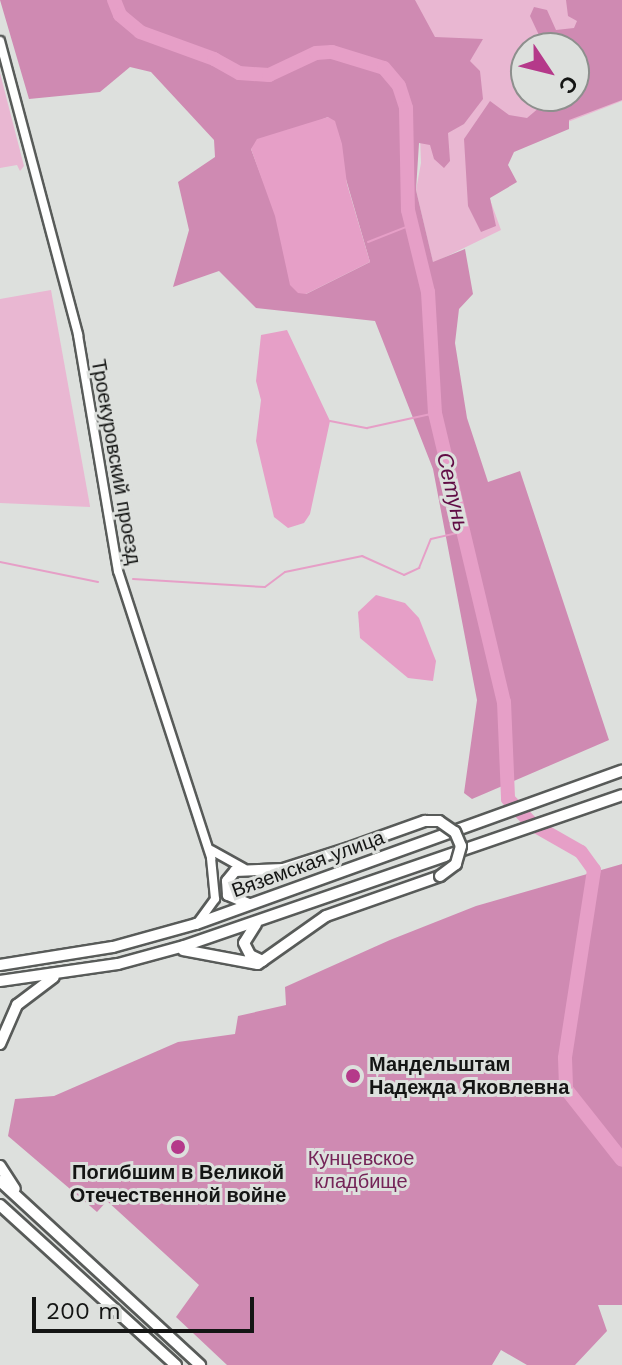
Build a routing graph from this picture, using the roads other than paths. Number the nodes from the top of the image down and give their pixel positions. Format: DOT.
graph roads {
  1 [pos="0,41"];
  2 [pos="622,771"];
  3 [pos="622,795"];
  4 [pos="206,843"];
  5 [pos="211,858"];
  6 [pos="239,870"];
  7 [pos="222,884"];
  8 [pos="228,895"];
  9 [pos="215,899"];
  10 [pos="255,903"];
  11 [pos="261,921"];
  12 [pos="196,924"];
  13 [pos="169,950"];
  14 [pos="265,961"];
  15 [pos="0,965"];
  16 [pos="69,971"];
  17 [pos="0,981"];
  18 [pos="0,1044"];
  19 [pos="0,1166"];
  20 [pos="0,1181"];
  21 [pos="0,1205"];
  22 [pos="28,1207"];
  23 [pos="176,1365"];
  24 [pos="200,1365"];
  1 -- 4 [label="street, Троекуровский проезд"];
  2 -- 10 [label="main road, Вяземская улица"];
  3 -- 11 [label="main road, Вяземская улица"];
  4 -- 5 [label="street, Троекуровский проезд"];
  4 -- 6 [label="street"];
  5 -- 6 [label="street"];
  5 -- 7 [label="street"];
  5 -- 9 [label="street, Троекуровский проезд"];
  6 -- 7 [label="street"];
  6 -- 8 [label="main road"];
  6 -- 14 [label="main road, bridge"];
  7 -- 8 [label="street"];
  7 -- 9 [label="street"];
  8 -- 10 [label="main road"];
  9 -- 12 [label="street"];
  10 -- 12 [label="main road, Вяземская улица"];
  11 -- 13 [label="main road, Вяземская улица"];
  11 -- 14 [label="main road"];
  12 -- 15 [label="main road, Вяземская улица"];
  13 -- 14 [label="main road"];
  13 -- 16 [label="main road, Вяземская улица"];
  16 -- 17 [label="main road, Вяземская улица"];
  16 -- 18 [label="main road"];
  19 -- 22 [label="main road"];
  20 -- 22 [label="main road"];
  21 -- 23 [label="main road"];
  22 -- 24 [label="main road"];
}
